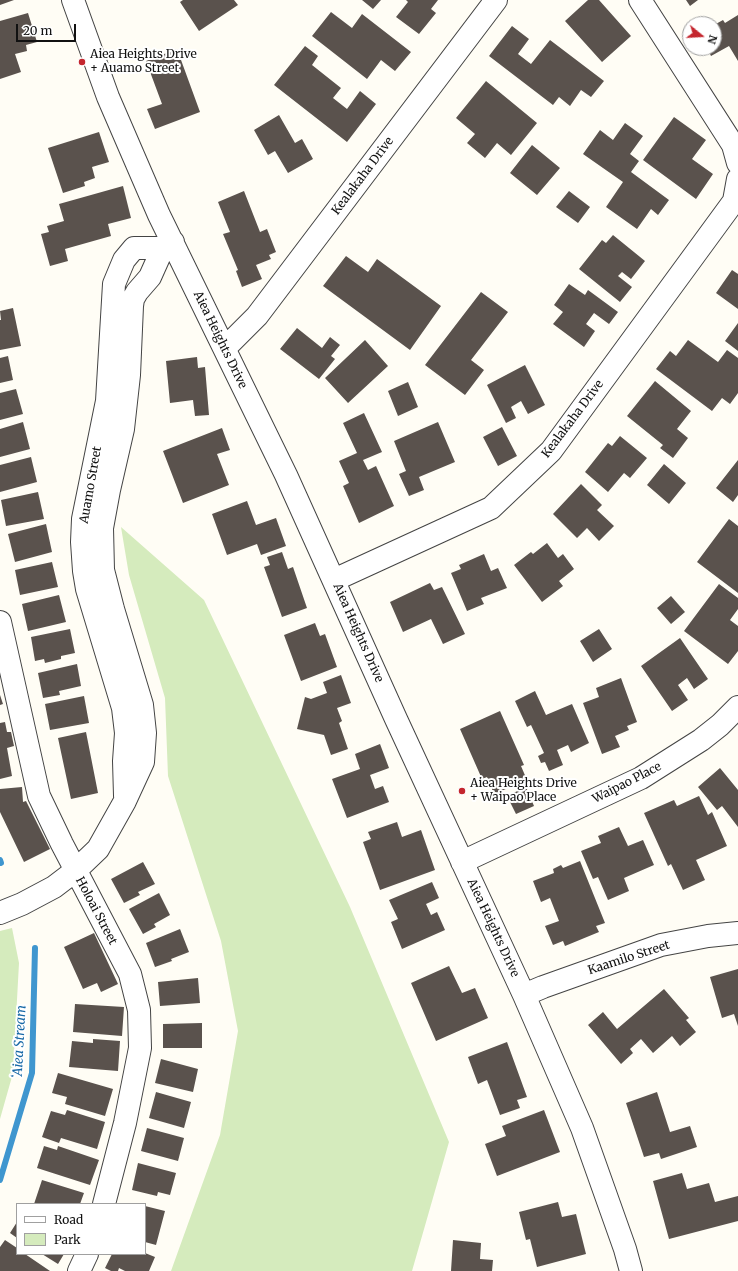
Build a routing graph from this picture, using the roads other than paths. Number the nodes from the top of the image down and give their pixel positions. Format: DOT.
graph roads {
  1 [pos="73,0"];
  2 [pos="496,0"];
  3 [pos="640,0"];
  4 [pos="738,163"];
  5 [pos="738,179"];
  6 [pos="168,245"];
  7 [pos="225,348"];
  8 [pos="334,580"];
  9 [pos="0,622"];
  10 [pos="738,707"];
  11 [pos="125,801"];
  12 [pos="462,862"];
  13 [pos="75,870"];
  14 [pos="0,913"];
  15 [pos="738,933"];
  16 [pos="524,995"];
  17 [pos="104,1203"];
  18 [pos="87,1255"];
  19 [pos="79,1271"];
  20 [pos="631,1271"];
  1 -- 6 [label="street, Aiea Heights Drive"];
  2 -- 7 [label="street, Kealakaha Drive"];
  3 -- 4 [label="street"];
  5 -- 8 [label="street, Kealakaha Drive"];
  6 -- 7 [label="street, Aiea Heights Drive"];
  6 -- 11 [label="street, Auamo Street"];
  6 -- 11 [label="street, Auamo Street"];
  7 -- 8 [label="street, Aiea Heights Drive"];
  8 -- 12 [label="street, Aiea Heights Drive"];
  9 -- 13 [label="street, Holoai Street"];
  10 -- 12 [label="street, Waipao Place"];
  11 -- 13 [label="street, Auamo Street"];
  12 -- 16 [label="street, Aiea Heights Drive"];
  13 -- 14 [label="street, Auamo Street"];
  13 -- 17 [label="street, Holoai Street"];
  15 -- 16 [label="street, Kaamilo Street"];
  16 -- 20 [label="street, Aiea Heights Drive"];
  18 -- 19 [label="street"];
}
